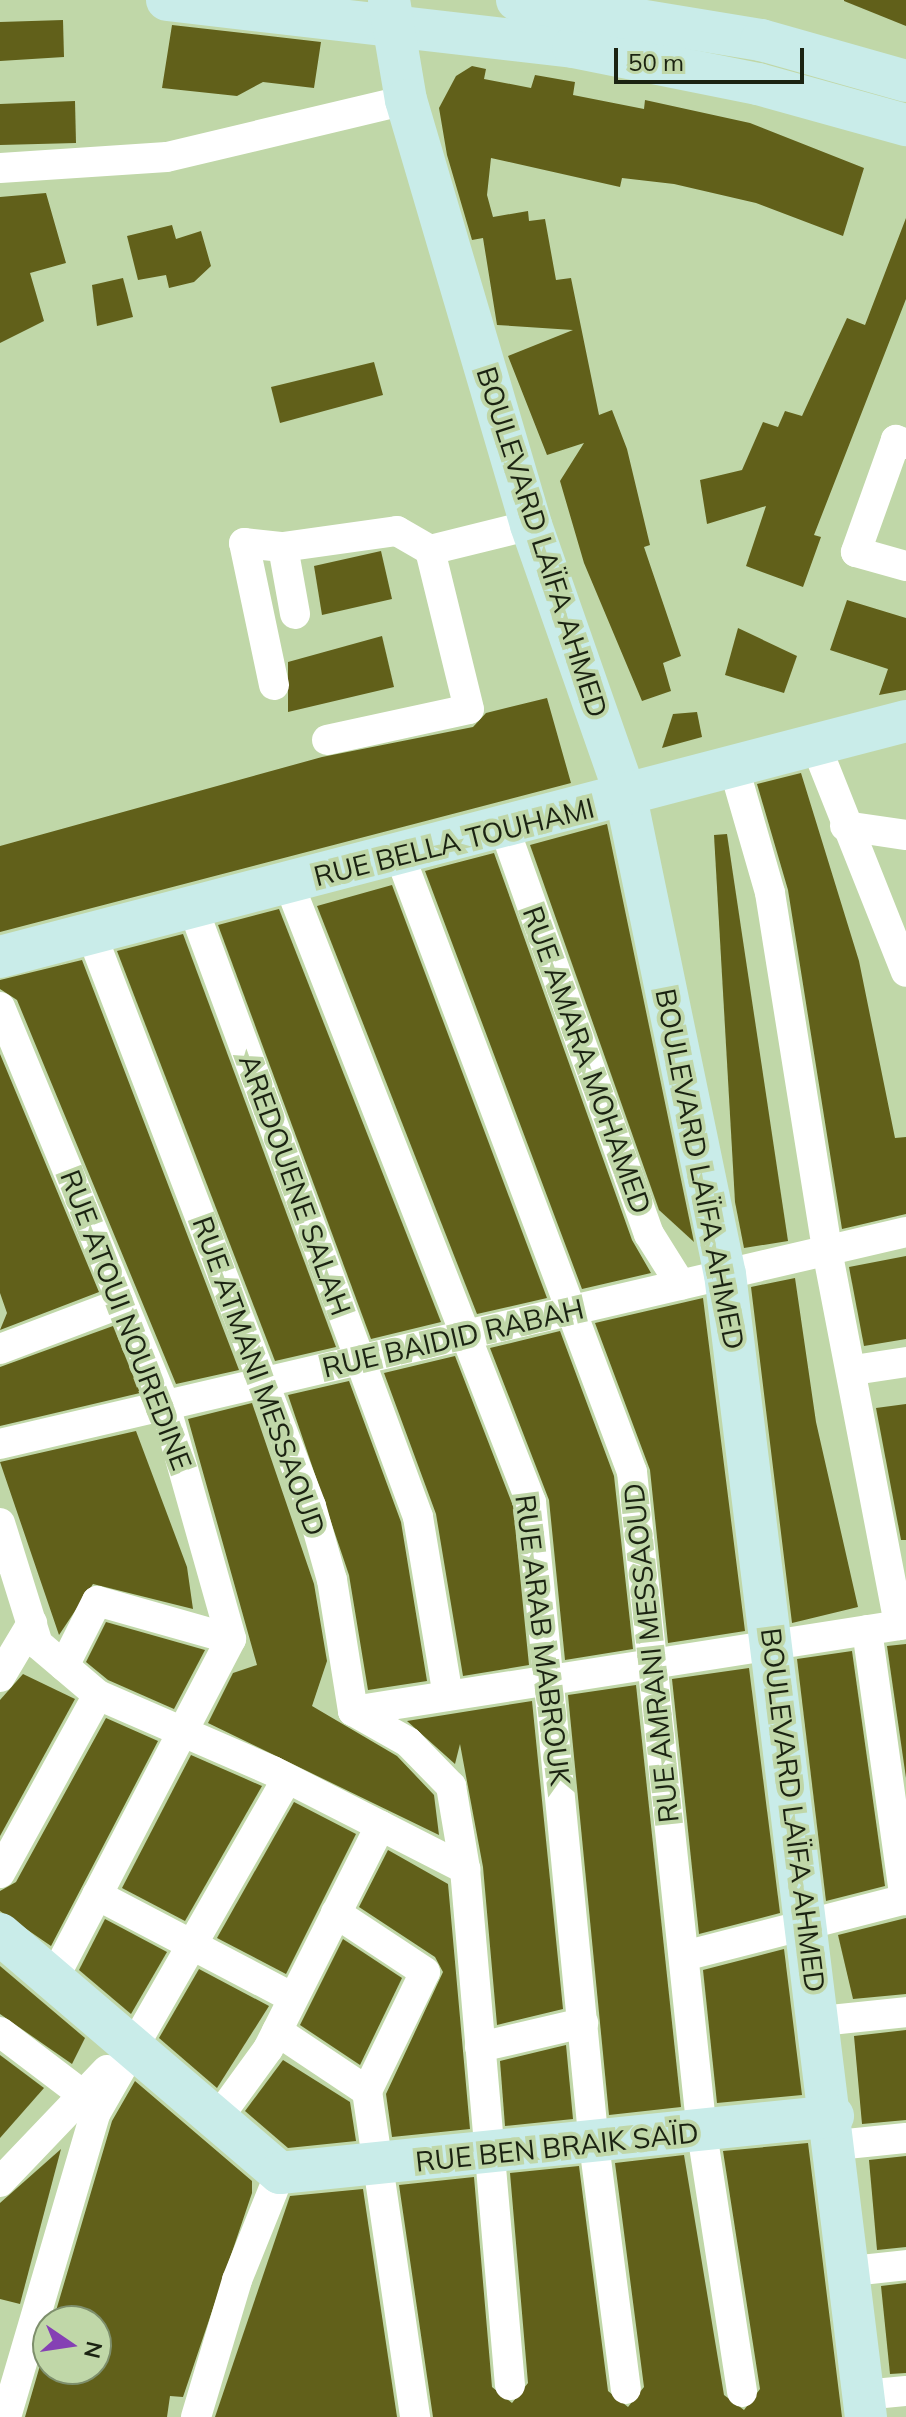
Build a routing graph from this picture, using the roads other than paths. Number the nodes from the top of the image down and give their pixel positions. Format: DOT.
graph roads {
  1 [pos="167,0"];
  2 [pos="517,0"];
  3 [pos="391,12"];
  4 [pos="906,81"];
  5 [pos="406,100"];
  6 [pos="906,125"];
  7 [pos="0,168"];
  8 [pos="903,433"];
  9 [pos="531,525"];
  10 [pos="283,547"];
  11 [pos="430,550"];
  12 [pos="906,566"];
  13 [pos="295,614"];
  14 [pos="274,685"];
  15 [pos="906,721"];
  16 [pos="327,740"];
  17 [pos="816,746"];
  18 [pos="734,768"];
  19 [pos="626,797"];
  20 [pos="845,826"];
  21 [pos="505,830"];
  22 [pos="906,835"];
  23 [pos="400,856"];
  24 [pos="289,884"];
  25 [pos="193,908"];
  26 [pos="91,933"];
  27 [pos="0,957"];
  28 [pos="906,972"];
  29 [pos="0,1007"];
  30 [pos="906,1232"];
  31 [pos="827,1250"];
  32 [pos="725,1274"];
  33 [pos="681,1285"];
  34 [pos="122,1303"];
  35 [pos="569,1311"];
  36 [pos="461,1336"];
  37 [pos="0,1349"];
  38 [pos="360,1360"];
  39 [pos="906,1362"];
  40 [pos="854,1370"];
  41 [pos="264,1382"];
  42 [pos="165,1405"];
  43 [pos="0,1444"];
  44 [pos="0,1523"];
  45 [pos="32,1623"];
  46 [pos="902,1624"];
  47 [pos="867,1630"];
  48 [pos="231,1639"];
  49 [pos="771,1645"];
  50 [pos="653,1664"];
  51 [pos="64,1666"];
  52 [pos="0,1677"];
  53 [pos="553,1679"];
  54 [pos="98,1695"];
  55 [pos="448,1696"];
  56 [pos="353,1711"];
  57 [pos="183,1731"];
  58 [pos="287,1779"];
  59 [pos="380,1826"];
  60 [pos="465,1869"];
  61 [pos="0,1873"];
  62 [pos="97,1895"];
  63 [pos="906,1899"];
  64 [pos="336,1913"];
  65 [pos="808,1924"];
  66 [pos="0,1934"];
  67 [pos="189,1947"];
  68 [pos="684,1956"];
  69 [pos="53,1980"];
  70 [pos="293,1998"];
  71 [pos="906,2012"];
  72 [pos="821,2021"];
  73 [pos="583,2023"];
  74 [pos="277,2031"];
  75 [pos="0,2032"];
  76 [pos="130,2046"];
  77 [pos="480,2047"];
  78 [pos="367,2091"];
  79 [pos="83,2095"];
  80 [pos="217,2119"];
  81 [pos="835,2131"];
  82 [pos="702,2133"];
  83 [pos="906,2138"];
  84 [pos="594,2144"];
  85 [pos="489,2154"];
  86 [pos="383,2163"];
  87 [pos="280,2173"];
  88 [pos="0,2182"];
  89 [pos="906,2265"];
  90 [pos="852,2271"];
  91 [pos="510,2385"];
  92 [pos="626,2389"];
  93 [pos="906,2391"];
  94 [pos="742,2392"];
  95 [pos="864,2406"];
  96 [pos="6,2417"];
  97 [pos="196,2417"];
  98 [pos="415,2417"];
  1 -- 3 [label="street"];
  2 -- 4 [label="street"];
  3 -- 5 [label="street, BOULEVARD LAÏFA AHMED"];
  3 -- 6 [label="street"];
  5 -- 7 [label="street"];
  5 -- 9 [label="street, BOULEVARD LAÏFA AHMED"];
  8 -- 12 [label="street"];
  9 -- 11 [label="street"];
  9 -- 19 [label="street, BOULEVARD LAÏFA AHMED"];
  10 -- 11 [label="street"];
  10 -- 13 [label="street"];
  10 -- 14 [label="street"];
  11 -- 16 [label="street"];
  15 -- 17 [label="street, RUE BELLA TOUHAMI"];
  17 -- 18 [label="street, RUE BELLA TOUHAMI"];
  17 -- 20 [label="street"];
  18 -- 19 [label="street, RUE BELLA TOUHAMI"];
  18 -- 31 [label="street"];
  19 -- 21 [label="street, RUE BELLA TOUHAMI"];
  19 -- 32 [label="street, BOULEVARD LAÏFA AHMED"];
  20 -- 22 [label="street"];
  20 -- 28 [label="street"];
  21 -- 23 [label="street, RUE BELLA TOUHAMI"];
  21 -- 33 [label="street, RUE AMARA MOHAMED"];
  23 -- 24 [label="street, RUE BELLA TOUHAMI"];
  23 -- 35 [label="street, RUE AMRANI MESSAOUD"];
  24 -- 25 [label="street, RUE BELLA TOUHAMI"];
  24 -- 36 [label="street, RUE ARAB MABROUK"];
  25 -- 26 [label="street, RUE BELLA TOUHAMI"];
  25 -- 38 [label="street, AREDOUENE SALAH"];
  26 -- 27 [label="street, RUE BELLA TOUHAMI"];
  26 -- 41 [label="street, RUE ATMANI MESSAOUD"];
  29 -- 34 [label="street, RUE ATOUI NOUREDINE"];
  30 -- 31 [label="street, RUE BAIDID RABAH"];
  31 -- 32 [label="street, RUE BAIDID RABAH"];
  31 -- 40 [label="street"];
  32 -- 33 [label="street, RUE BAIDID RABAH"];
  32 -- 49 [label="street, BOULEVARD LAÏFA AHMED"];
  33 -- 35 [label="street, RUE BAIDID RABAH"];
  34 -- 37 [label="street"];
  34 -- 42 [label="street, RUE ATOUI NOUREDINE"];
  35 -- 36 [label="street, RUE BAIDID RABAH"];
  35 -- 50 [label="street, RUE AMRANI MESSAOUD"];
  36 -- 38 [label="street, RUE BAIDID RABAH"];
  36 -- 53 [label="street, RUE ARAB MABROUK"];
  38 -- 41 [label="street, RUE BAIDID RABAH"];
  38 -- 55 [label="street, AREDOUENE SALAH"];
  39 -- 40 [label="street"];
  40 -- 46 [label="street"];
  41 -- 42 [label="street, RUE BAIDID RABAH"];
  41 -- 56 [label="street, RUE ATMANI MESSAOUD"];
  42 -- 43 [label="street, RUE BAIDID RABAH"];
  42 -- 48 [label="street, RUE ATOUI NOUREDINE"];
  44 -- 45 [label="street"];
  45 -- 51 [label="street"];
  45 -- 52 [label="street"];
  46 -- 47 [label="street"];
  47 -- 49 [label="street"];
  47 -- 63 [label="street"];
  48 -- 51 [label="street"];
  48 -- 57 [label="street"];
  49 -- 50 [label="street"];
  49 -- 65 [label="street, BOULEVARD LAÏFA AHMED"];
  50 -- 53 [label="street"];
  50 -- 68 [label="street, RUE AMRANI MESSAOUD"];
  51 -- 54 [label="street"];
  53 -- 55 [label="street"];
  53 -- 73 [label="street, RUE ARAB MABROUK"];
  54 -- 57 [label="street"];
  54 -- 61 [label="street"];
  55 -- 56 [label="street"];
  56 -- 60 [label="street"];
  57 -- 58 [label="street"];
  57 -- 62 [label="street"];
  58 -- 59 [label="street"];
  58 -- 67 [label="street"];
  59 -- 60 [label="street"];
  59 -- 64 [label="street"];
  60 -- 77 [label="street"];
  62 -- 67 [label="street"];
  62 -- 69 [label="street"];
  63 -- 65 [label="street"];
  64 -- 70 [label="street"];
  64 -- 78 [label="street"];
  65 -- 68 [label="street"];
  65 -- 72 [label="street, BOULEVARD LAÏFA AHMED"];
  66 -- 69 [label="street"];
  67 -- 70 [label="street"];
  67 -- 76 [label="street"];
  68 -- 82 [label="street, RUE AMRANI MESSAOUD"];
  69 -- 76 [label="street"];
  70 -- 74 [label="street"];
  71 -- 72 [label="street"];
  72 -- 81 [label="street, BOULEVARD LAÏFA AHMED"];
  73 -- 77 [label="street"];
  73 -- 84 [label="street, RUE ARAB MABROUK"];
  74 -- 78 [label="street"];
  74 -- 80 [label="street"];
  75 -- 79 [label="street"];
  76 -- 79 [label="street"];
  76 -- 80 [label="street"];
  76 -- 96 [label="street"];
  77 -- 85 [label="street"];
  78 -- 86 [label="street"];
  79 -- 88 [label="street"];
  80 -- 87 [label="street"];
  81 -- 82 [label="street, RUE BEN BRAIK SAÏD"];
  81 -- 83 [label="street"];
  81 -- 90 [label="street, BOULEVARD LAÏFA AHMED"];
  82 -- 84 [label="street, RUE BEN BRAIK SAÏD"];
  82 -- 94 [label="street, RUE AMRANI MESSAOUD"];
  84 -- 85 [label="street, RUE BEN BRAIK SAÏD"];
  84 -- 92 [label="street, RUE ARAB MABROUK"];
  85 -- 86 [label="street, RUE BEN BRAIK SAÏD"];
  85 -- 91 [label="street"];
  86 -- 87 [label="street, RUE BEN BRAIK SAÏD"];
  86 -- 98 [label="street"];
  87 -- 97 [label="street"];
  89 -- 90 [label="street"];
  90 -- 95 [label="street, BOULEVARD LAÏFA AHMED"];
  93 -- 95 [label="street"];
}
